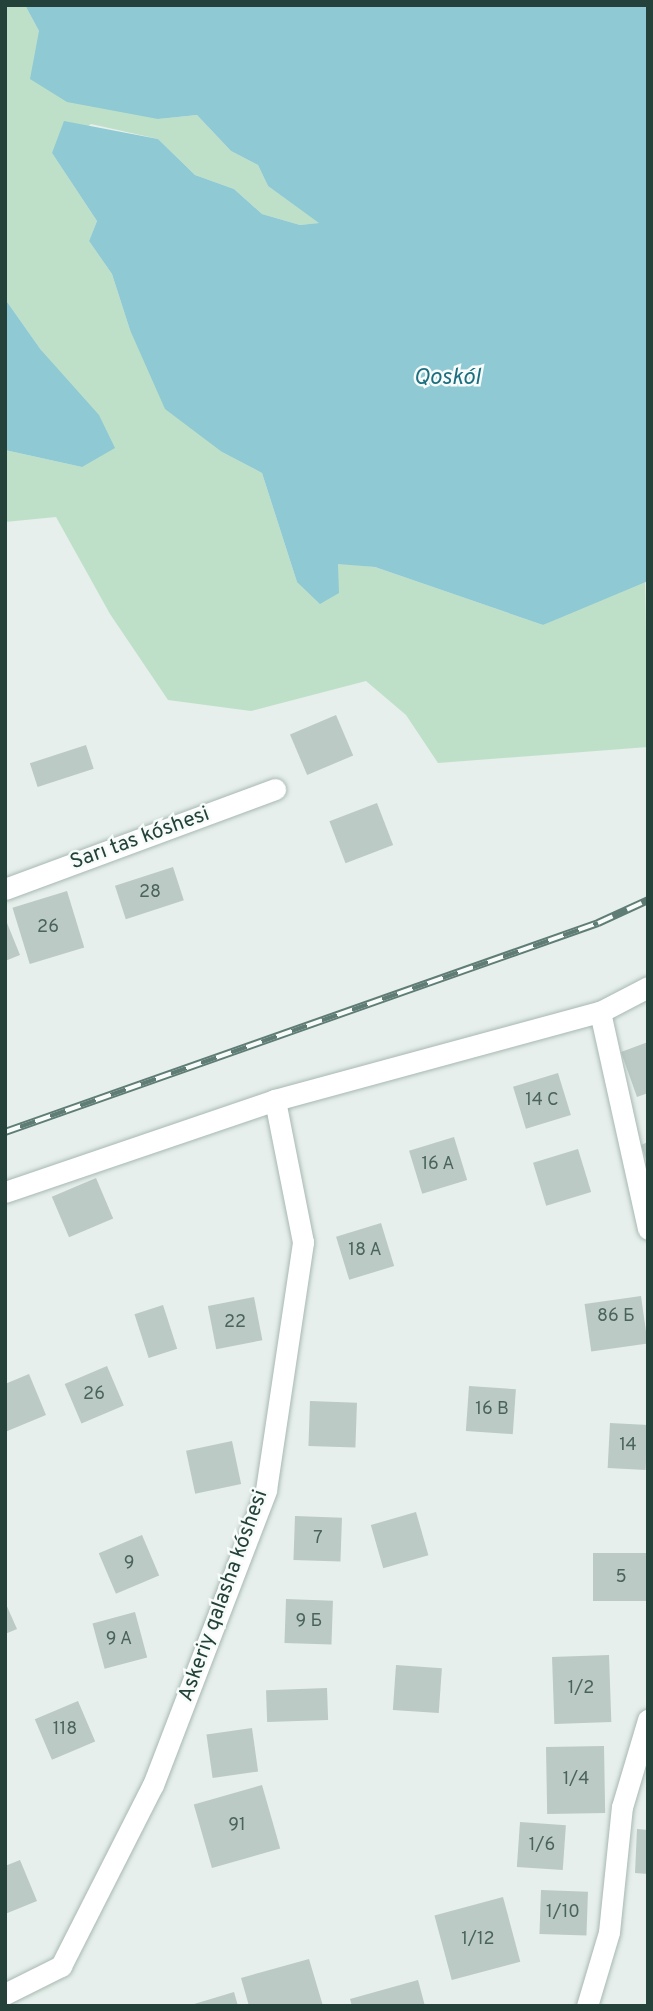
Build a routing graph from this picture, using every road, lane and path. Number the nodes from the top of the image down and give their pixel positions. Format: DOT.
graph roads {
  1 [pos="275,789"];
  2 [pos="5,889"];
  3 [pos="648,987"];
  4 [pos="600,1012"];
  5 [pos="275,1101"];
  6 [pos="5,1192"];
  7 [pos="648,1229"];
  8 [pos="648,1720"];
  9 [pos="5,1994"];
  10 [pos="587,2006"];
  1 -- 2 [label="street, Sarı tas kóshesi"];
  3 -- 4 [label="street"];
  4 -- 5 [label="street"];
  4 -- 7 [label="street"];
  5 -- 6 [label="street"];
  5 -- 9 [label="street, Askeriy qalasha kóshesi"];
  8 -- 10 [label="street"];
}
